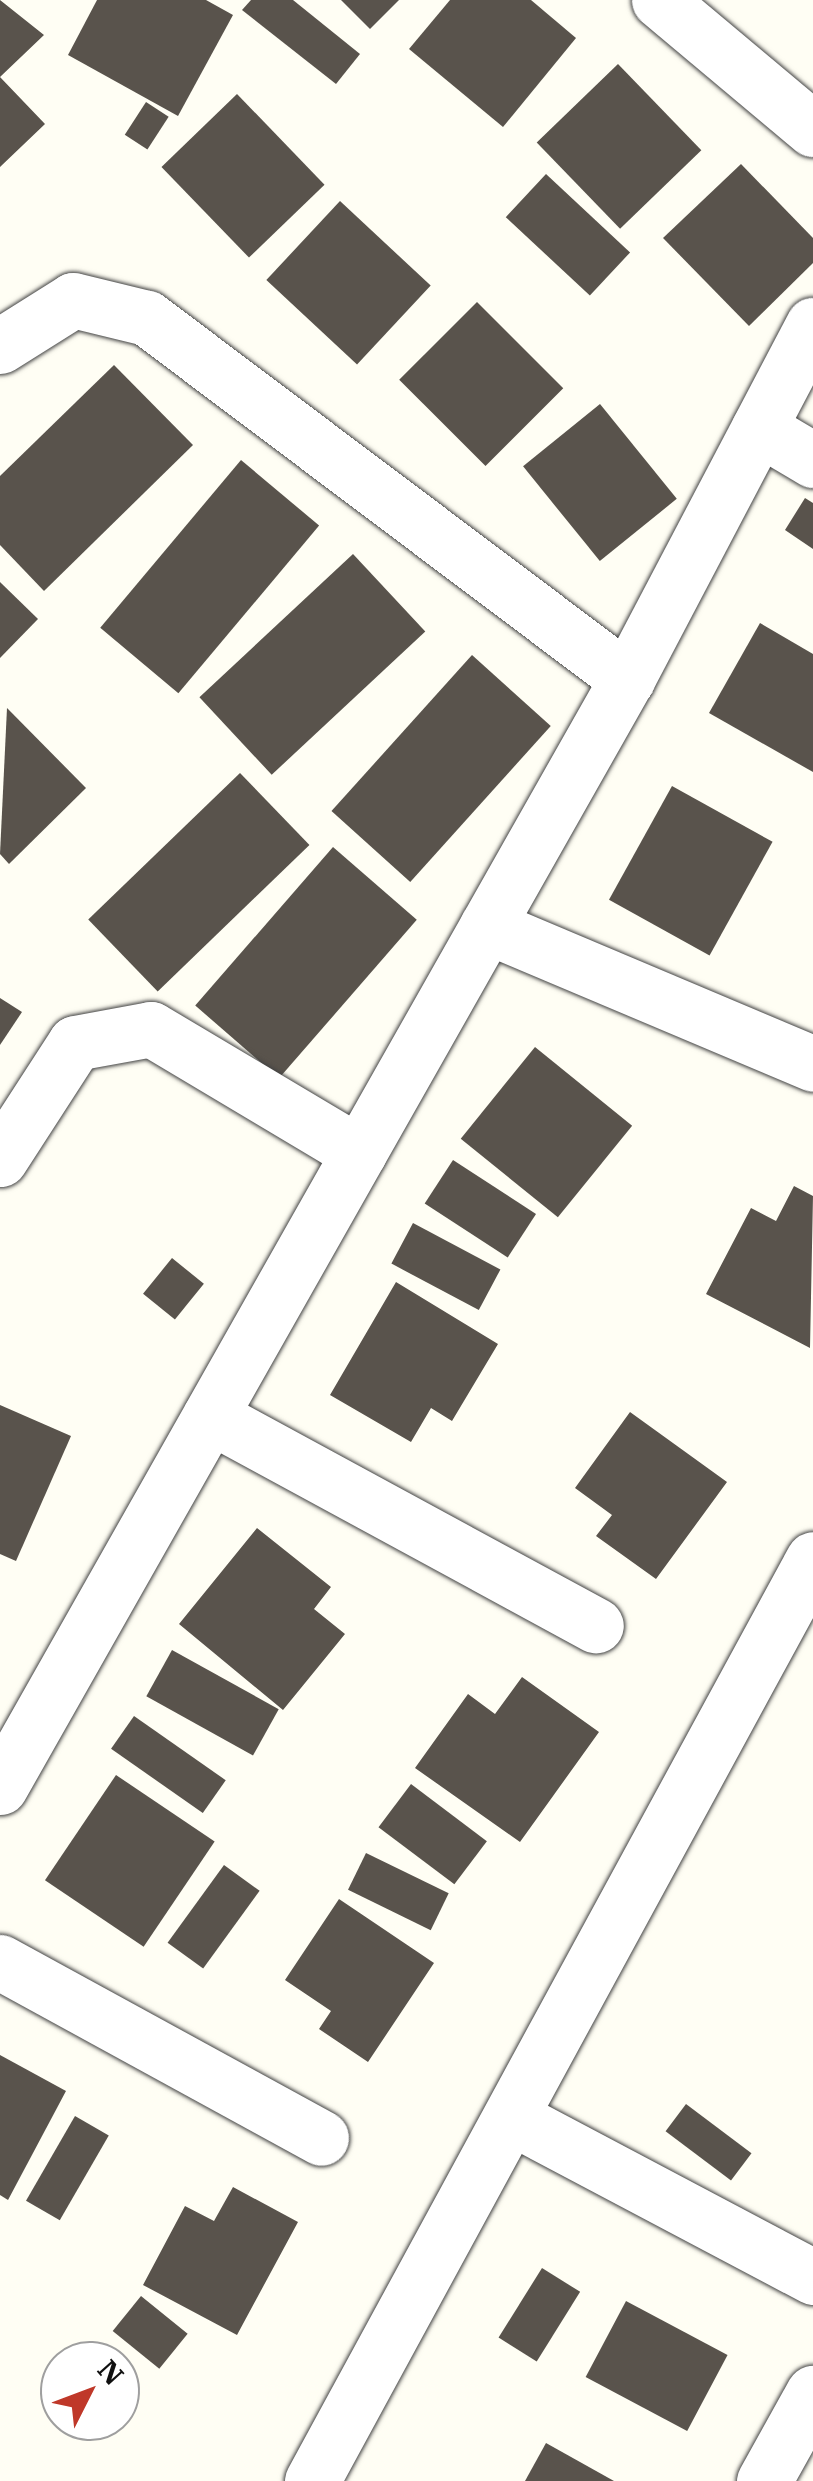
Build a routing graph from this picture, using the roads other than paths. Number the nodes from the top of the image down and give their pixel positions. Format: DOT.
graph roads {
  1 [pos="659,0"];
  2 [pos="813,129"];
  3 [pos="813,325"];
  4 [pos="0,346"];
  5 [pos="759,428"];
  6 [pos="813,460"];
  7 [pos="628,678"];
  8 [pos="487,926"];
  9 [pos="813,1064"];
  10 [pos="359,1153"];
  11 [pos="0,1158"];
  12 [pos="210,1416"];
  13 [pos="813,1559"];
  14 [pos="596,1626"];
  15 [pos="0,1788"];
  16 [pos="0,1962"];
  17 [pos="511,2118"];
  18 [pos="322,2138"];
  19 [pos="813,2277"];
  20 [pos="813,2393"];
  21 [pos="312,2481"];
  22 [pos="764,2481"];
  1 -- 2 [label="street"];
  3 -- 5 [label="street"];
  4 -- 7 [label="street"];
  5 -- 6 [label="street"];
  5 -- 7 [label="street"];
  7 -- 8 [label="street"];
  8 -- 9 [label="street"];
  8 -- 10 [label="street"];
  10 -- 11 [label="street"];
  10 -- 12 [label="street"];
  12 -- 14 [label="street"];
  12 -- 15 [label="street"];
  13 -- 17 [label="street"];
  16 -- 18 [label="street"];
  17 -- 19 [label="street"];
  17 -- 21 [label="street"];
  20 -- 22 [label="street"];
}
